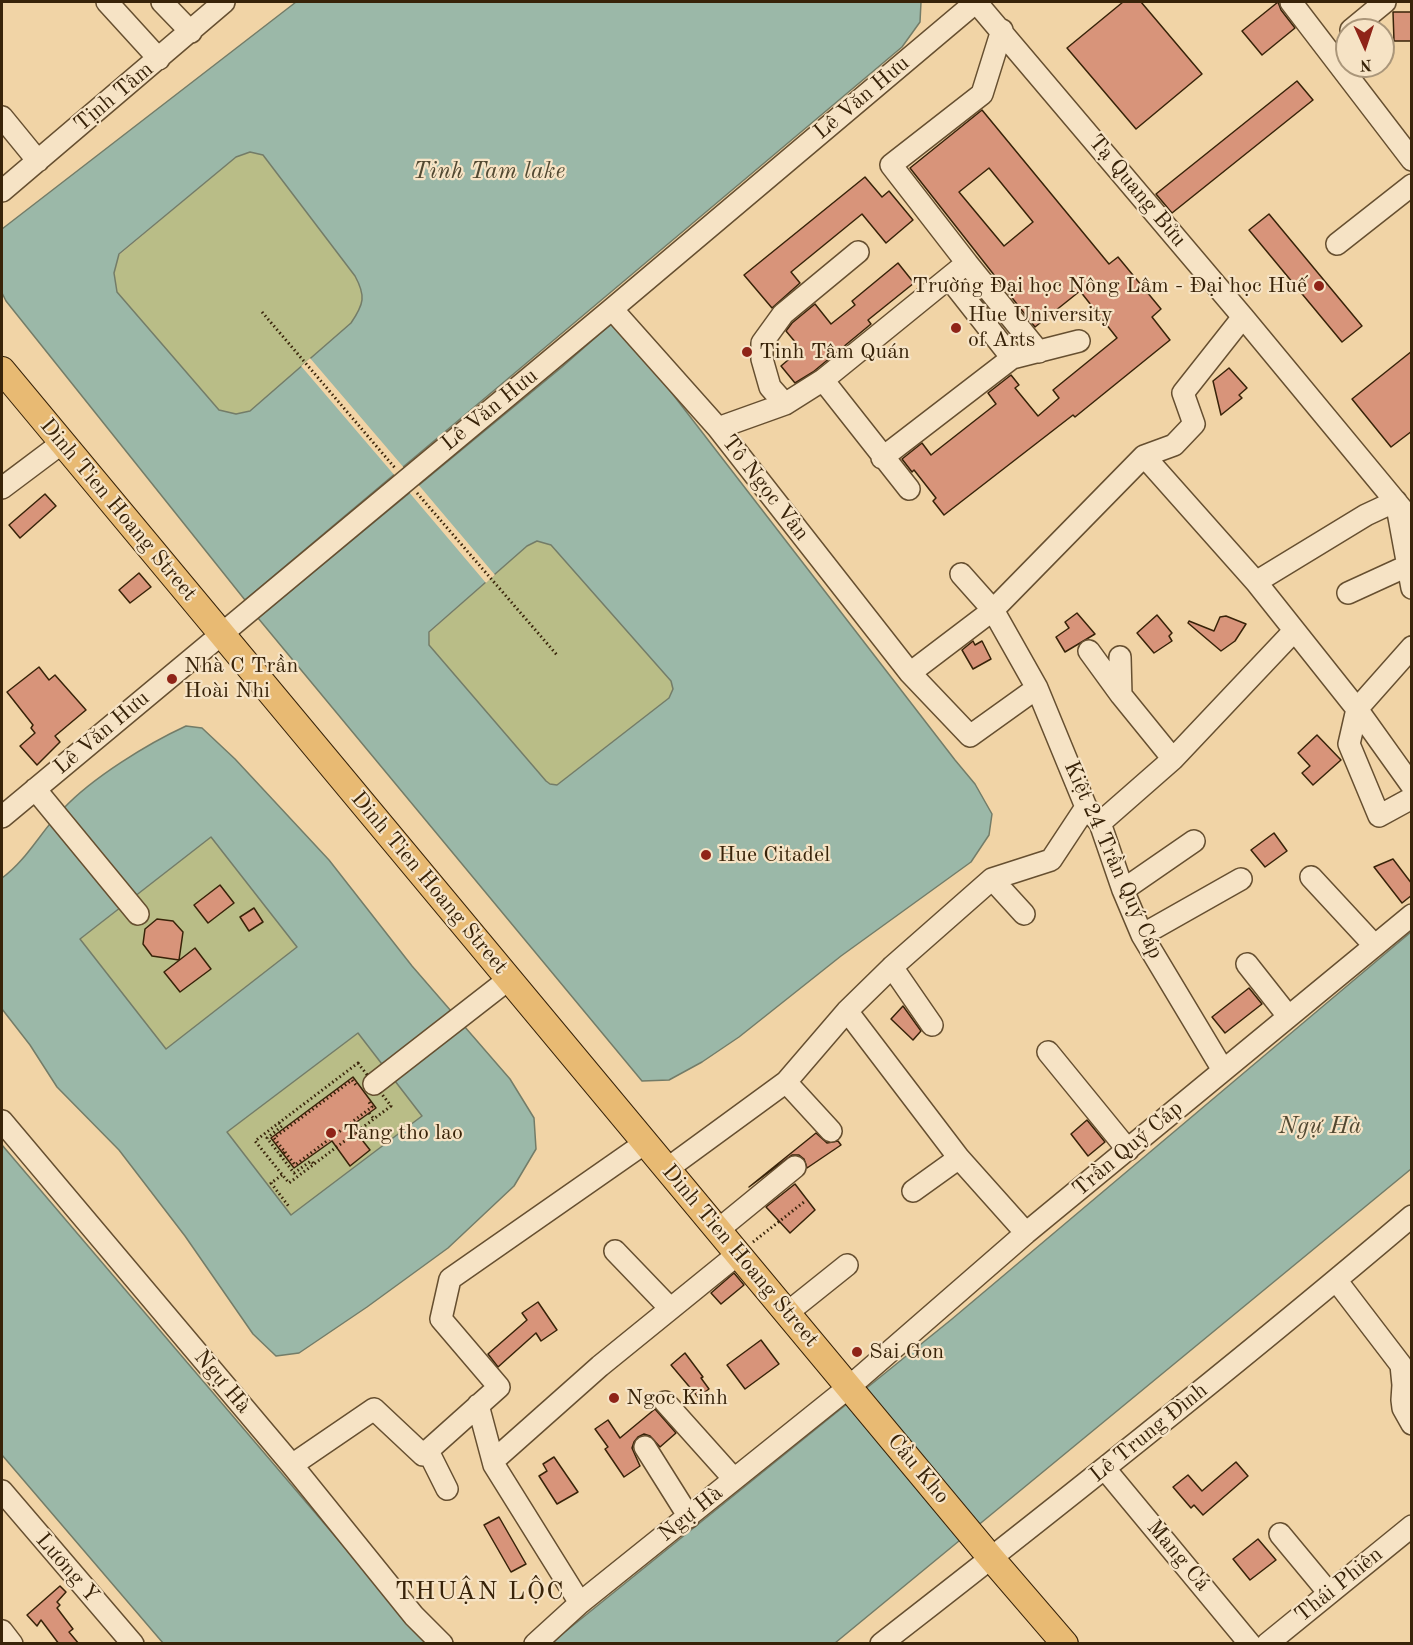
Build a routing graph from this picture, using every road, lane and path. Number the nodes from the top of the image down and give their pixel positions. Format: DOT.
graph roads {
  1 [pos="108,2"];
  2 [pos="162,2"];
  3 [pos="224,2"];
  4 [pos="976,2"];
  5 [pos="1291,2"];
  6 [pos="1385,2"];
  7 [pos="1366,18"];
  8 [pos="1002,30"];
  9 [pos="191,32"];
  10 [pos="1335,44"];
  11 [pos="1328,50"];
  12 [pos="159,59"];
  13 [pos="2,117"];
  14 [pos="1412,160"];
  15 [pos="38,161"];
  16 [pos="1412,185"];
  17 [pos="2,191"];
  18 [pos="1337,244"];
  19 [pos="858,252"];
  20 [pos="968,263"];
  21 [pos="949,278"];
  22 [pos="612,309"];
  23 [pos="261,312"];
  24 [pos="1243,317"];
  25 [pos="1079,341"];
  26 [pos="1039,352"];
  27 [pos="1012,358"];
  28 [pos="2,370"];
  29 [pos="823,380"];
  30 [pos="785,404"];
  31 [pos="718,428"];
  32 [pos="62,443"];
  33 [pos="1144,456"];
  34 [pos="882,458"];
  35 [pos="394,466"];
  36 [pos="2,488"];
  37 [pos="909,489"];
  38 [pos="1396,501"];
  39 [pos="433,511"];
  40 [pos="1412,521"];
  41 [pos="1407,566"];
  42 [pos="961,574"];
  43 [pos="1256,582"];
  44 [pos="1412,588"];
  45 [pos="1348,593"];
  46 [pos="993,610"];
  47 [pos="1294,631"];
  48 [pos="221,634"];
  49 [pos="1412,646"];
  50 [pos="1089,651"];
  51 [pos="557,655"];
  52 [pos="1120,657"];
  53 [pos="910,673"];
  54 [pos="1037,688"];
  55 [pos="1121,695"];
  56 [pos="1357,709"];
  57 [pos="1173,759"];
  58 [pos="1412,786"];
  59 [pos="35,789"];
  60 [pos="1412,798"];
  61 [pos="1093,815"];
  62 [pos="2,817"];
  63 [pos="1194,841"];
  64 [pos="1311,877"];
  65 [pos="992,879"];
  66 [pos="1241,879"];
  67 [pos="1123,890"];
  68 [pos="138,914"];
  69 [pos="1024,914"];
  70 [pos="1412,915"];
  71 [pos="1142,935"];
  72 [pos="1374,945"];
  73 [pos="1246,964"];
  74 [pos="892,967"];
  75 [pos="509,979"];
  76 [pos="847,1011"];
  77 [pos="1288,1016"];
  78 [pos="932,1025"];
  79 [pos="1048,1052"];
  80 [pos="1223,1070"];
  81 [pos="341,1076"];
  82 [pos="345,1082"];
  83 [pos="786,1083"];
  84 [pos="371,1087"];
  85 [pos="369,1113"];
  86 [pos="374,1119"];
  87 [pos="2,1121"];
  88 [pos="279,1123"];
  89 [pos="831,1131"];
  90 [pos="645,1143"];
  91 [pos="1128,1150"];
  92 [pos="285,1152"];
  93 [pos="280,1156"];
  94 [pos="959,1158"];
  95 [pos="314,1164"];
  96 [pos="795,1167"];
  97 [pos="667,1169"];
  98 [pos="282,1175"];
  99 [pos="913,1191"];
  100 [pos="804,1202"];
  101 [pos="290,1208"];
  102 [pos="1412,1216"];
  103 [pos="718,1230"];
  104 [pos="1026,1233"];
  105 [pos="615,1251"];
  106 [pos="738,1254"];
  107 [pos="847,1265"];
  108 [pos="1336,1280"];
  109 [pos="665,1303"];
  110 [pos="787,1313"];
  111 [pos="1406,1361"];
  112 [pos="852,1391"];
  113 [pos="665,1402"];
  114 [pos="478,1405"];
  115 [pos="1412,1424"];
  116 [pos="645,1447"];
  117 [pos="428,1451"];
  118 [pos="493,1461"];
  119 [pos="292,1465"];
  120 [pos="1105,1468"];
  121 [pos="734,1479"];
  122 [pos="447,1489"];
  123 [pos="2,1491"];
  124 [pos="689,1517"];
  125 [pos="1280,1534"];
  126 [pos="1407,1537"];
  127 [pos="985,1551"];
  128 [pos="1329,1593"];
  129 [pos="580,1603"];
  130 [pos="2,1631"];
  131 [pos="12,1644"];
  132 [pos="133,1644"];
  133 [pos="442,1644"];
  134 [pos="535,1644"];
  135 [pos="881,1644"];
  136 [pos="1065,1644"];
  137 [pos="1250,1644"];
  138 [pos="1267,1644"];
  1 -- 12 [label="street"];
  2 -- 9 [label="street"];
  3 -- 9 [label="street, Tịnh Tâm"];
  4 -- 8 [label="street, Tạ Quang Bửu"];
  4 -- 22 [label="street, Lê Văn Hưu"];
  5 -- 11 [label="street"];
  6 -- 7 [label="street"];
  8 -- 20 [label="street"];
  8 -- 24 [label="street, Tạ Quang Bửu"];
  9 -- 12 [label="street, Tịnh Tâm"];
  10 -- 11 [label="street"];
  11 -- 14 [label="street"];
  12 -- 15 [label="street, Tịnh Tâm"];
  13 -- 15 [label="street"];
  15 -- 17 [label="street, Tịnh Tâm"];
  16 -- 18 [label="street"];
  19 -- 30 [label="street"];
  20 -- 21 [label="street"];
  20 -- 26 [label="street"];
  21 -- 27 [label="street"];
  21 -- 29 [label="street"];
  22 -- 31 [label="street, Tô Ngọc Vân"];
  22 -- 48 [label="street, Lê Văn Hưu"];
  23 -- 35 [label="path"];
  24 -- 33 [label="street"];
  24 -- 38 [label="street, Tạ Quang Bửu"];
  25 -- 26 [label="street"];
  26 -- 27 [label="street"];
  27 -- 34 [label="street"];
  28 -- 32 [label="main road, Dinh Tien Hoang Street"];
  29 -- 30 [label="street"];
  29 -- 34 [label="street"];
  30 -- 31 [label="street"];
  31 -- 53 [label="street, Tô Ngọc Vân"];
  32 -- 36 [label="street"];
  32 -- 48 [label="main road, Dinh Tien Hoang Street"];
  33 -- 43 [label="street"];
  33 -- 46 [label="street"];
  34 -- 37 [label="street"];
  38 -- 40 [label="street, Tạ Quang Bửu"];
  38 -- 41 [label="street"];
  38 -- 43 [label="street"];
  39 -- 51 [label="path"];
  41 -- 44 [label="street"];
  41 -- 45 [label="street"];
  42 -- 46 [label="street, Kiệt 24 Trần Quý Cáp"];
  43 -- 47 [label="street"];
  46 -- 53 [label="street"];
  46 -- 54 [label="street, Kiệt 24 Trần Quý Cáp"];
  47 -- 56 [label="street"];
  47 -- 57 [label="street"];
  48 -- 59 [label="street, Lê Văn Hưu"];
  48 -- 75 [label="main road, Dinh Tien Hoang Street"];
  49 -- 56 [label="street"];
  50 -- 55 [label="street"];
  52 -- 55 [label="street"];
  53 -- 54 [label="street, Tô Ngọc Vân"];
  54 -- 61 [label="street, Kiệt 24 Trần Quý Cáp"];
  55 -- 57 [label="street"];
  56 -- 58 [label="street"];
  56 -- 60 [label="street"];
  57 -- 61 [label="street"];
  59 -- 62 [label="street, Lê Văn Hưu"];
  59 -- 68 [label="street"];
  61 -- 65 [label="street"];
  61 -- 67 [label="street, Kiệt 24 Trần Quý Cáp"];
  63 -- 67 [label="street"];
  64 -- 72 [label="street"];
  65 -- 69 [label="street"];
  65 -- 74 [label="street"];
  66 -- 71 [label="street"];
  67 -- 71 [label="street, Kiệt 24 Trần Quý Cáp"];
  70 -- 72 [label="street, Trần Quý Cáp"];
  71 -- 80 [label="street, Kiệt 24 Trần Quý Cáp"];
  72 -- 77 [label="street, Trần Quý Cáp"];
  73 -- 77 [label="street"];
  74 -- 76 [label="street"];
  74 -- 78 [label="street"];
  75 -- 84 [label="street"];
  75 -- 90 [label="main road, Dinh Tien Hoang Street"];
  76 -- 83 [label="street"];
  76 -- 94 [label="street"];
  77 -- 80 [label="street, Trần Quý Cáp"];
  79 -- 91 [label="street"];
  80 -- 91 [label="street, Trần Quý Cáp"];
  81 -- 82 [label="path"];
  81 -- 84 [label="path"];
  81 -- 88 [label="path"];
  83 -- 89 [label="street"];
  83 -- 97 [label="street"];
  84 -- 86 [label="path"];
  84 -- 92 [label="path"];
  84 -- 92 [label="path"];
  85 -- 86 [label="path"];
  86 -- 95 [label="path"];
  87 -- 119 [label="street, Ngự Hà"];
  88 -- 93 [label="path"];
  88 -- 98 [label="path"];
  90 -- 97 [label="main road, Dinh Tien Hoang Street"];
  90 -- 114 [label="street"];
  91 -- 104 [label="street, Trần Quý Cáp"];
  92 -- 93 [label="path"];
  93 -- 95 [label="path"];
  94 -- 99 [label="street"];
  94 -- 104 [label="street"];
  95 -- 98 [label="path"];
  96 -- 103 [label="street"];
  97 -- 103 [label="main road, Dinh Tien Hoang Street"];
  98 -- 101 [label="path"];
  100 -- 106 [label="path"];
  102 -- 108 [label="street, Lê Trung Đình"];
  103 -- 106 [label="main road, Dinh Tien Hoang Street"];
  104 -- 112 [label="street, Trần Quý Cáp"];
  105 -- 109 [label="street"];
  106 -- 110 [label="main road, Dinh Tien Hoang Street"];
  106 -- 118 [label="street"];
  107 -- 110 [label="street"];
  108 -- 111 [label="street"];
  108 -- 120 [label="street, Lê Trung Đình"];
  110 -- 112 [label="main road, Dinh Tien Hoang Street"];
  111 -- 115 [label="street"];
  112 -- 121 [label="street, Ngự Hà"];
  112 -- 127 [label="main road, Cầu Kho"];
  113 -- 121 [label="street"];
  114 -- 117 [label="street"];
  114 -- 118 [label="street"];
  116 -- 124 [label="street"];
  117 -- 119 [label="street"];
  117 -- 122 [label="street"];
  118 -- 129 [label="street"];
  119 -- 133 [label="street, Ngự Hà"];
  120 -- 127 [label="street, Lê Trung Đình"];
  120 -- 137 [label="street, Mang Cá"];
  121 -- 124 [label="street, Ngự Hà"];
  123 -- 132 [label="street, Lương Y"];
  124 -- 129 [label="street, Ngự Hà"];
  125 -- 128 [label="street"];
  126 -- 128 [label="street, Thái Phiên"];
  127 -- 135 [label="street, Lê Trung Đình"];
  127 -- 136 [label="main road, Cầu Kho"];
  128 -- 138 [label="street, Thái Phiên"];
  129 -- 134 [label="street, Ngự Hà"];
  130 -- 131 [label="street"];
}
